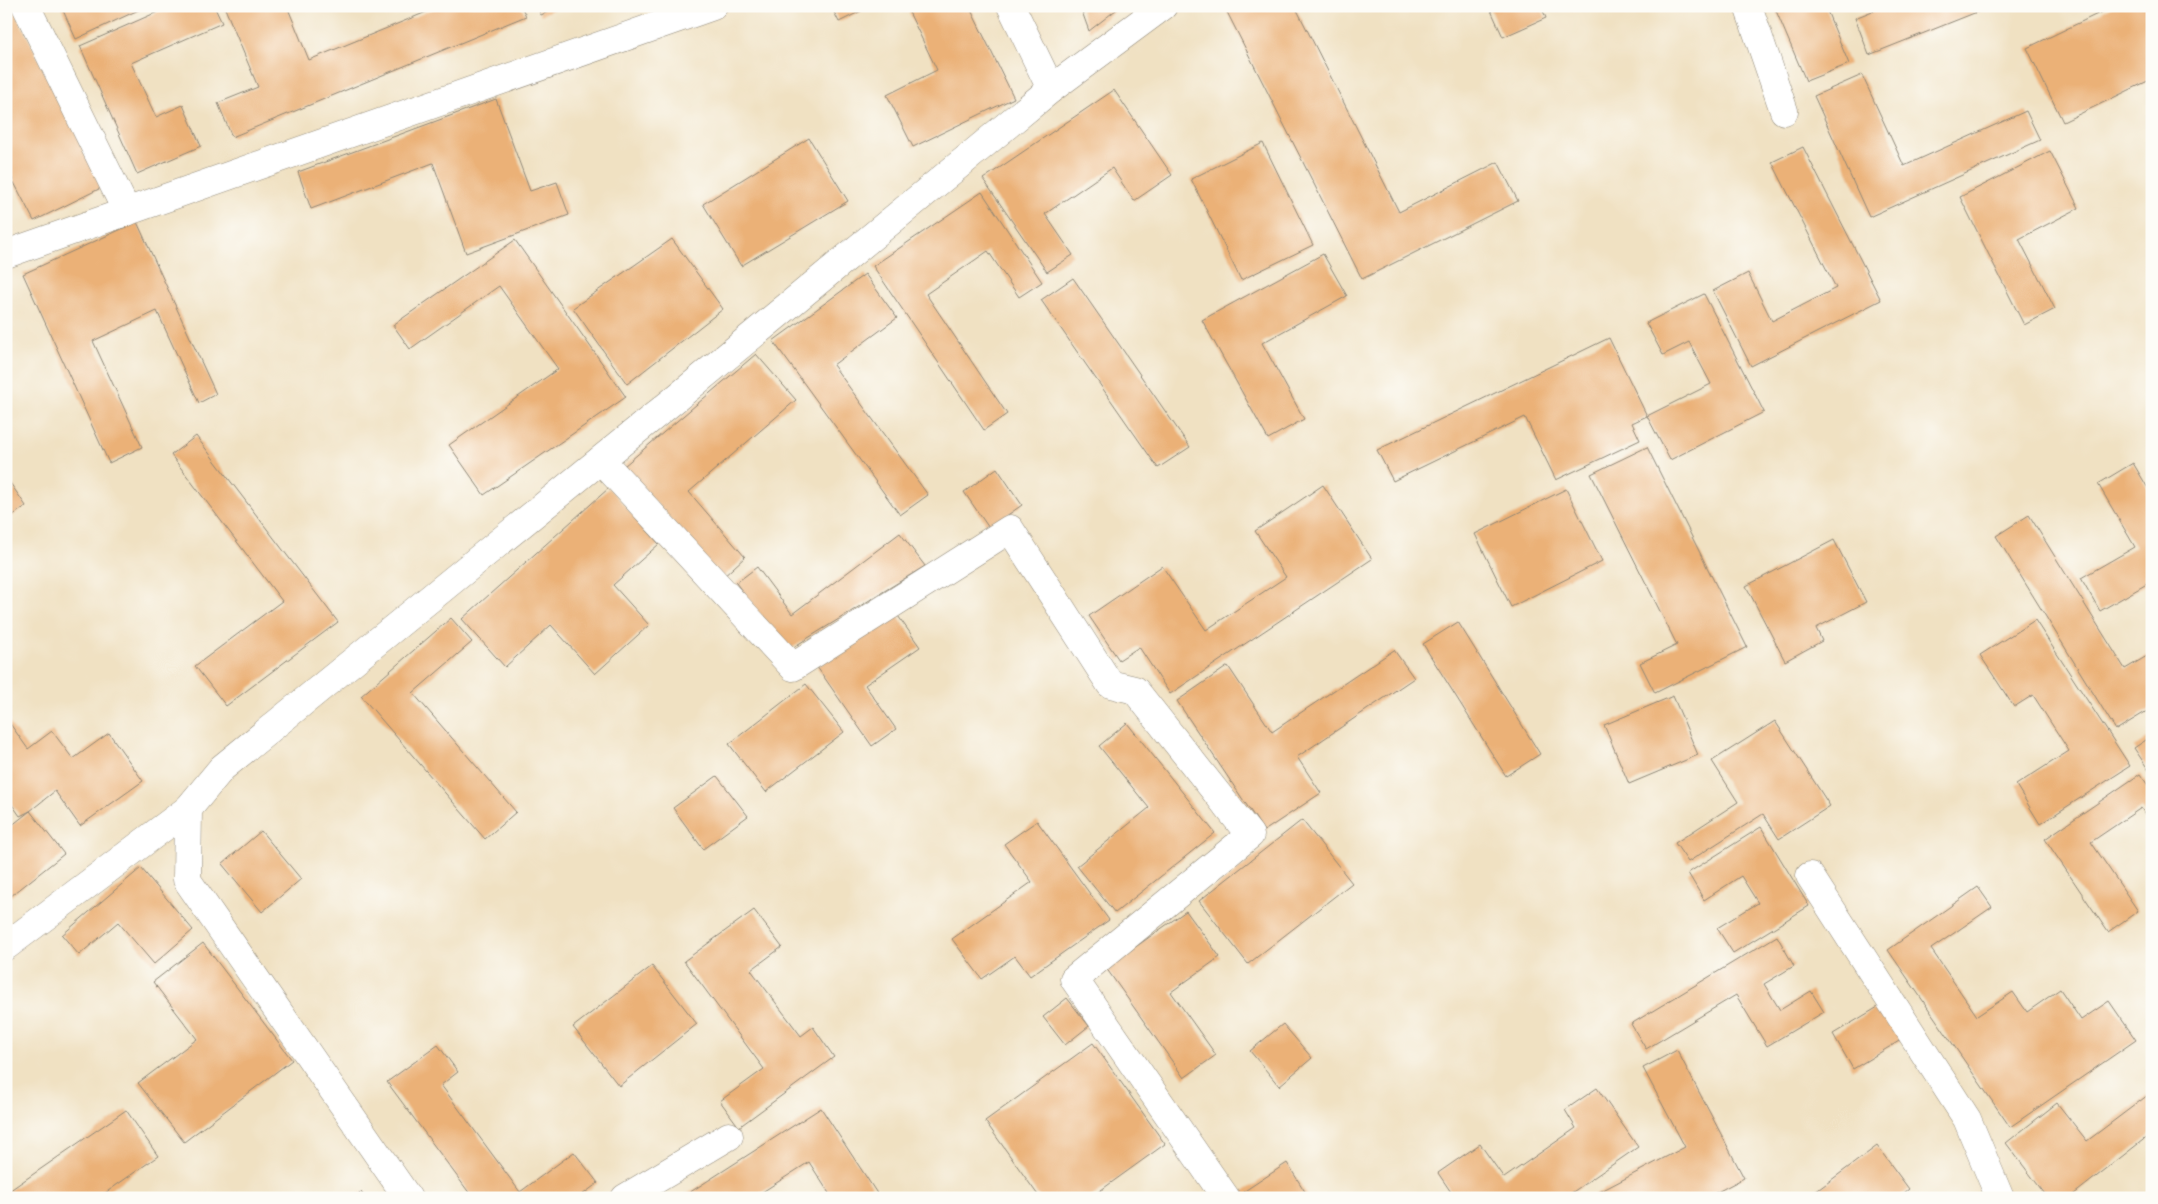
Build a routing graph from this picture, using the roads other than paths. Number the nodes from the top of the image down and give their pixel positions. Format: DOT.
graph roads {
  1 [pos="26,6"];
  2 [pos="713,6"];
  3 [pos="1011,6"];
  4 [pos="1163,6"];
  5 [pos="1748,6"];
  6 [pos="1050,89"];
  7 [pos="1784,111"];
  8 [pos="127,212"];
  9 [pos="6,254"];
  10 [pos="601,460"];
  11 [pos="188,809"];
  12 [pos="1810,876"];
  13 [pos="6,946"];
  14 [pos="729,1136"];
  15 [pos="408,1198"];
  16 [pos="625,1198"];
  17 [pos="1226,1198"];
  18 [pos="2000,1198"];
  1 -- 8 [label="street"];
  2 -- 8 [label="street"];
  3 -- 6 [label="street"];
  4 -- 6 [label="street"];
  5 -- 7 [label="street"];
  6 -- 10 [label="street"];
  8 -- 9 [label="street"];
  10 -- 11 [label="street"];
  10 -- 17 [label="street"];
  11 -- 13 [label="street"];
  11 -- 15 [label="street"];
  12 -- 18 [label="street"];
  14 -- 16 [label="street"];
}
